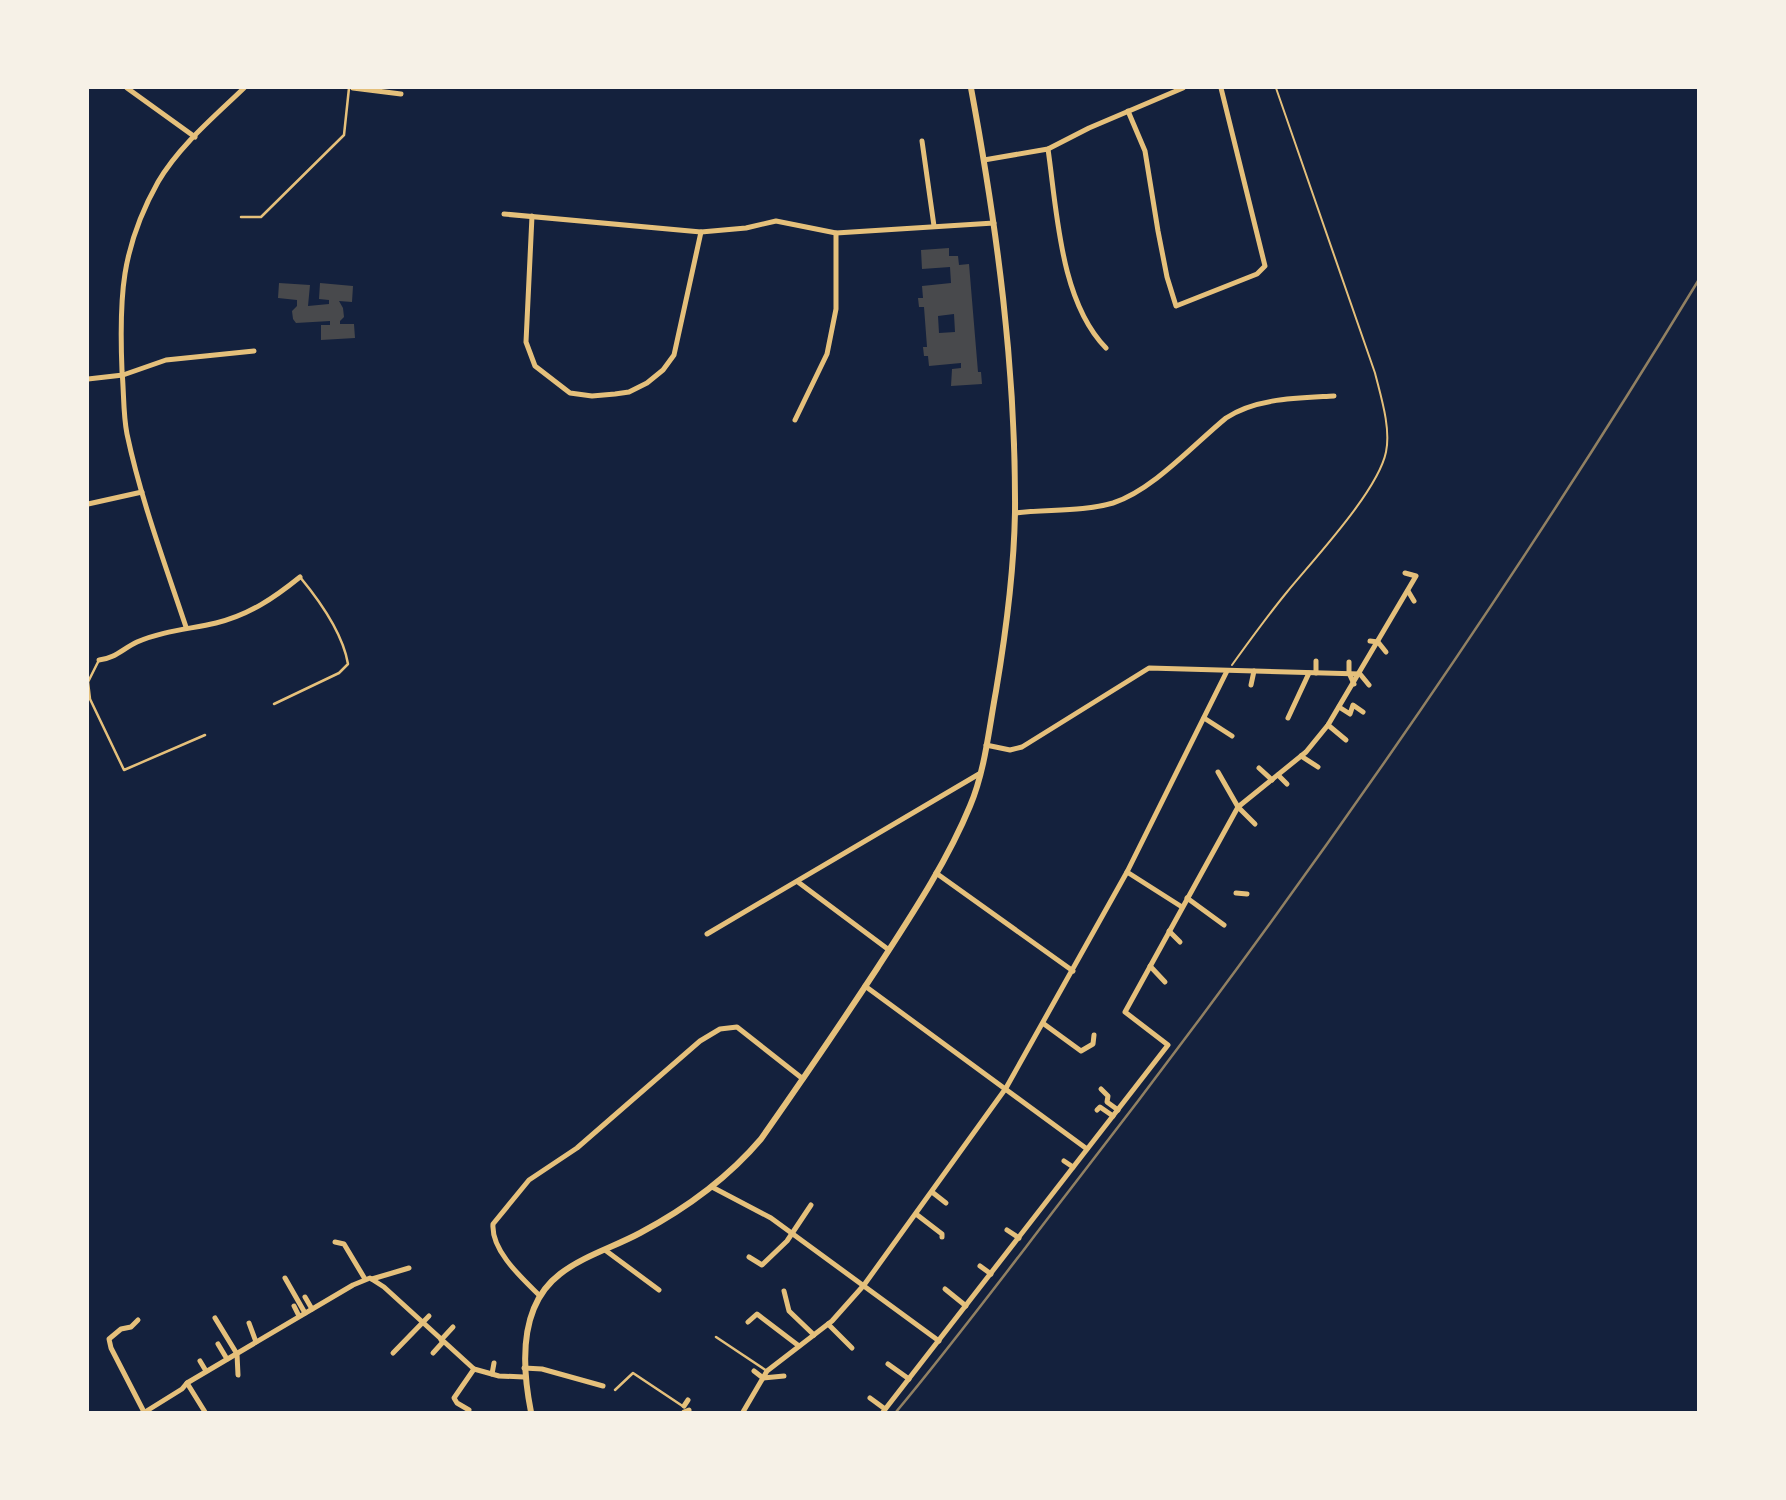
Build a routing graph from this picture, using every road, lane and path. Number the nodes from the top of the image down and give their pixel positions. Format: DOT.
graph roads {
  1 [pos="127,88"];
  2 [pos="244,88"];
  3 [pos="351,88"];
  4 [pos="971,88"];
  5 [pos="1183,88"];
  6 [pos="1221,88"];
  7 [pos="401,94"];
  8 [pos="1128,111"];
  9 [pos="195,137"];
  10 [pos="922,141"];
  11 [pos="1048,149"];
  12 [pos="984,160"];
  13 [pos="504,214"];
  14 [pos="532,216"];
  15 [pos="241,217"];
  16 [pos="994,223"];
  17 [pos="934,226"];
  18 [pos="701,232"];
  19 [pos="836,233"];
  20 [pos="1106,348"];
  21 [pos="254,351"];
  22 [pos="123,375"];
  23 [pos="88,379"];
  24 [pos="1334,396"];
  25 [pos="795,420"];
  26 [pos="142,492"];
  27 [pos="88,504"];
  28 [pos="1015,513"];
  29 [pos="1405,573"];
  30 [pos="300,577"];
  31 [pos="1408,591"];
  32 [pos="1414,601"];
  33 [pos="186,627"];
  34 [pos="1370,641"];
  35 [pos="1378,642"];
  36 [pos="1386,652"];
  37 [pos="99,660"];
  38 [pos="1316,661"];
  39 [pos="1349,662"];
  40 [pos="1227,671"];
  41 [pos="1254,671"];
  42 [pos="1312,673"];
  43 [pos="1349,673"];
  44 [pos="1360,674"];
  45 [pos="1354,684"];
  46 [pos="1251,685"];
  47 [pos="1369,685"];
  48 [pos="274,704"];
  49 [pos="1339,707"];
  50 [pos="1328,711"];
  51 [pos="1363,712"];
  52 [pos="1335,715"];
  53 [pos="1204,718"];
  54 [pos="1288,718"];
  55 [pos="1328,725"];
  56 [pos="1313,731"];
  57 [pos="205,734"];
  58 [pos="1232,736"];
  59 [pos="1317,739"];
  60 [pos="1346,740"];
  61 [pos="986,745"];
  62 [pos="1301,755"];
  63 [pos="1318,767"];
  64 [pos="1259,768"];
  65 [pos="1218,772"];
  66 [pos="979,774"];
  67 [pos="1275,777"];
  68 [pos="1287,784"];
  69 [pos="1238,807"];
  70 [pos="1255,824"];
  71 [pos="1127,872"];
  72 [pos="936,873"];
  73 [pos="798,881"];
  74 [pos="1236,893"];
  75 [pos="1247,894"];
  76 [pos="1187,898"];
  77 [pos="1182,907"];
  78 [pos="1224,925"];
  79 [pos="1169,931"];
  80 [pos="707,934"];
  81 [pos="1164,941"];
  82 [pos="1180,942"];
  83 [pos="1170,948"];
  84 [pos="888,950"];
  85 [pos="1149,950"];
  86 [pos="1156,955"];
  87 [pos="1150,966"];
  88 [pos="1073,971"];
  89 [pos="1165,982"];
  90 [pos="865,986"];
  91 [pos="1138,1022"];
  92 [pos="1044,1024"];
  93 [pos="1134,1031"];
  94 [pos="1162,1031"];
  95 [pos="1094,1035"];
  96 [pos="1158,1038"];
  97 [pos="803,1079"];
  98 [pos="1006,1088"];
  99 [pos="1101,1089"];
  100 [pos="1097,1110"];
  101 [pos="1118,1110"];
  102 [pos="1113,1116"];
  103 [pos="1087,1149"];
  104 [pos="1064,1161"];
  105 [pos="1073,1167"];
  106 [pos="712,1188"];
  107 [pos="932,1192"];
  108 [pos="1038,1197"];
  109 [pos="1046,1202"];
  110 [pos="946,1203"];
  111 [pos="811,1205"];
  112 [pos="916,1214"];
  113 [pos="911,1221"];
  114 [pos="918,1228"];
  115 [pos="1007,1230"];
  116 [pos="792,1233"];
  117 [pos="942,1237"];
  118 [pos="1019,1238"];
  119 [pos="335,1242"];
  120 [pos="605,1250"];
  121 [pos="877,1254"];
  122 [pos="749,1257"];
  123 [pos="885,1257"];
  124 [pos="980,1266"];
  125 [pos="409,1268"];
  126 [pos="991,1274"];
  127 [pos="350,1276"];
  128 [pos="285,1278"];
  129 [pos="369,1279"];
  130 [pos="354,1284"];
  131 [pos="864,1286"];
  132 [pos="946,1289"];
  133 [pos="659,1290"];
  134 [pos="848,1290"];
  135 [pos="783,1291"];
  136 [pos="540,1296"];
  137 [pos="855,1296"];
  138 [pos="305,1297"];
  139 [pos="294,1306"];
  140 [pos="966,1306"];
  141 [pos="312,1309"];
  142 [pos="302,1315"];
  143 [pos="412,1315"];
  144 [pos="429,1316"];
  145 [pos="215,1318"];
  146 [pos="138,1320"];
  147 [pos="410,1322"];
  148 [pos="748,1322"];
  149 [pos="250,1323"];
  150 [pos="423,1324"];
  151 [pos="828,1324"];
  152 [pos="453,1327"];
  153 [pos="814,1335"];
  154 [pos="716,1337"];
  155 [pos="263,1338"];
  156 [pos="442,1341"];
  157 [pos="939,1341"];
  158 [pos="256,1342"];
  159 [pos="218,1344"];
  160 [pos="266,1345"];
  161 [pos="799,1346"];
  162 [pos="852,1348"];
  163 [pos="393,1353"];
  164 [pos="433,1353"];
  165 [pos="237,1354"];
  166 [pos="788,1355"];
  167 [pos="227,1359"];
  168 [pos="793,1361"];
  169 [pos="200,1362"];
  170 [pos="494,1363"];
  171 [pos="888,1364"];
  172 [pos="524,1368"];
  173 [pos="474,1369"];
  174 [pos="206,1371"];
  175 [pos="754,1371"];
  176 [pos="767,1371"];
  177 [pos="492,1374"];
  178 [pos="238,1375"];
  179 [pos="785,1376"];
  180 [pos="524,1377"];
  181 [pos="763,1378"];
  182 [pos="909,1379"];
  183 [pos="187,1383"];
  184 [pos="603,1386"];
  185 [pos="615,1390"];
  186 [pos="870,1398"];
  187 [pos="688,1400"];
  188 [pos="687,1410"];
  189 [pos="884,1411"];
  190 [pos="144,1412"];
  191 [pos="205,1412"];
  192 [pos="466,1412"];
  193 [pos="531,1412"];
  194 [pos="743,1412"];
  1 -- 9 [label="street"];
  2 -- 9 [label="street"];
  3 -- 7 [label="street"];
  3 -- 15 [label="lane"];
  4 -- 12 [label="street"];
  5 -- 8 [label="street"];
  6 -- 8 [label="street"];
  8 -- 11 [label="street"];
  9 -- 22 [label="street"];
  10 -- 17 [label="street"];
  11 -- 12 [label="street"];
  11 -- 20 [label="street"];
  12 -- 16 [label="street"];
  13 -- 14 [label="street"];
  14 -- 18 [label="street"];
  14 -- 18 [label="street"];
  16 -- 17 [label="street"];
  16 -- 28 [label="street"];
  17 -- 19 [label="street"];
  18 -- 19 [label="street"];
  19 -- 25 [label="street"];
  21 -- 22 [label="street"];
  22 -- 23 [label="street"];
  22 -- 26 [label="street"];
  24 -- 28 [label="street"];
  26 -- 27 [label="street"];
  26 -- 33 [label="street"];
  28 -- 61 [label="street"];
  29 -- 31 [label="street"];
  30 -- 33 [label="street"];
  30 -- 48 [label="lane"];
  31 -- 32 [label="street"];
  31 -- 35 [label="street"];
  33 -- 37 [label="street"];
  34 -- 35 [label="street"];
  35 -- 36 [label="street"];
  35 -- 44 [label="street"];
  37 -- 57 [label="lane"];
  38 -- 42 [label="street"];
  39 -- 43 [label="street"];
  40 -- 41 [label="street"];
  40 -- 53 [label="street"];
  40 -- 61 [label="street"];
  41 -- 42 [label="street"];
  41 -- 46 [label="street"];
  42 -- 43 [label="street"];
  42 -- 54 [label="street"];
  43 -- 44 [label="street"];
  43 -- 45 [label="street"];
  44 -- 45 [label="street"];
  44 -- 47 [label="street"];
  45 -- 49 [label="street"];
  49 -- 51 [label="street"];
  49 -- 52 [label="street"];
  50 -- 52 [label="street"];
  52 -- 55 [label="street"];
  53 -- 58 [label="street"];
  53 -- 71 [label="street"];
  55 -- 59 [label="street"];
  55 -- 60 [label="street"];
  56 -- 59 [label="street"];
  59 -- 62 [label="street"];
  61 -- 66 [label="street"];
  62 -- 63 [label="street"];
  62 -- 67 [label="street"];
  64 -- 67 [label="street"];
  65 -- 69 [label="street"];
  66 -- 72 [label="street"];
  66 -- 73 [label="street"];
  67 -- 68 [label="street"];
  67 -- 69 [label="street"];
  69 -- 70 [label="street"];
  69 -- 76 [label="street"];
  71 -- 77 [label="street"];
  71 -- 88 [label="street"];
  72 -- 84 [label="street"];
  72 -- 88 [label="street"];
  73 -- 80 [label="street"];
  73 -- 84 [label="street"];
  74 -- 75 [label="street"];
  76 -- 77 [label="street"];
  76 -- 78 [label="street"];
  77 -- 79 [label="street"];
  79 -- 81 [label="street"];
  79 -- 82 [label="street"];
  81 -- 83 [label="street"];
  81 -- 86 [label="street"];
  84 -- 90 [label="street"];
  85 -- 86 [label="street"];
  86 -- 87 [label="street"];
  87 -- 89 [label="street"];
  87 -- 91 [label="street"];
  88 -- 92 [label="street"];
  90 -- 97 [label="street"];
  90 -- 98 [label="street"];
  91 -- 93 [label="street"];
  91 -- 96 [label="street"];
  92 -- 95 [label="street"];
  92 -- 98 [label="street"];
  94 -- 96 [label="street"];
  96 -- 101 [label="street"];
  97 -- 106 [label="street"];
  97 -- 136 [label="street"];
  98 -- 103 [label="street"];
  98 -- 107 [label="street"];
  99 -- 101 [label="street"];
  100 -- 102 [label="street"];
  101 -- 102 [label="street"];
  102 -- 103 [label="street"];
  103 -- 105 [label="street"];
  104 -- 105 [label="street"];
  105 -- 109 [label="street"];
  106 -- 116 [label="street"];
  106 -- 120 [label="street"];
  107 -- 110 [label="street"];
  107 -- 112 [label="street"];
  108 -- 109 [label="street"];
  109 -- 118 [label="street"];
  111 -- 116 [label="street"];
  112 -- 113 [label="street"];
  112 -- 117 [label="street"];
  113 -- 114 [label="street"];
  113 -- 123 [label="street"];
  115 -- 118 [label="street"];
  116 -- 122 [label="street"];
  116 -- 131 [label="street"];
  118 -- 126 [label="street"];
  119 -- 129 [label="street"];
  120 -- 133 [label="street"];
  120 -- 136 [label="street"];
  121 -- 123 [label="street"];
  123 -- 131 [label="street"];
  124 -- 126 [label="street"];
  125 -- 129 [label="street"];
  126 -- 140 [label="street"];
  127 -- 130 [label="street"];
  128 -- 142 [label="street"];
  129 -- 130 [label="street"];
  129 -- 143 [label="street"];
  130 -- 141 [label="street"];
  131 -- 137 [label="street"];
  131 -- 157 [label="street"];
  132 -- 140 [label="street"];
  134 -- 137 [label="street"];
  135 -- 153 [label="street"];
  136 -- 172 [label="street"];
  137 -- 151 [label="street"];
  138 -- 141 [label="street"];
  139 -- 142 [label="street"];
  140 -- 157 [label="street"];
  141 -- 142 [label="street"];
  142 -- 155 [label="street"];
  143 -- 147 [label="street"];
  143 -- 150 [label="street"];
  144 -- 150 [label="street"];
  145 -- 165 [label="street"];
  146 -- 190 [label="street"];
  148 -- 161 [label="street"];
  149 -- 158 [label="street"];
  150 -- 156 [label="street"];
  150 -- 163 [label="street"];
  151 -- 153 [label="street"];
  151 -- 162 [label="street"];
  152 -- 156 [label="street"];
  153 -- 161 [label="street"];
  154 -- 176 [label="lane"];
  155 -- 158 [label="street"];
  155 -- 160 [label="street"];
  156 -- 164 [label="street"];
  156 -- 173 [label="street"];
  157 -- 182 [label="street"];
  158 -- 165 [label="street"];
  159 -- 167 [label="street"];
  161 -- 166 [label="street"];
  165 -- 167 [label="street"];
  165 -- 178 [label="street"];
  166 -- 168 [label="street"];
  166 -- 176 [label="street"];
  167 -- 174 [label="street"];
  169 -- 174 [label="street"];
  170 -- 177 [label="street"];
  171 -- 182 [label="street"];
  172 -- 180 [label="street"];
  172 -- 184 [label="street"];
  173 -- 177 [label="street"];
  173 -- 192 [label="street"];
  174 -- 183 [label="street"];
  175 -- 181 [label="street"];
  176 -- 181 [label="street"];
  177 -- 180 [label="street"];
  179 -- 181 [label="street"];
  180 -- 193 [label="street"];
  181 -- 194 [label="street"];
  182 -- 189 [label="street"];
  183 -- 190 [label="street"];
  183 -- 191 [label="street"];
  185 -- 188 [label="lane"];
  186 -- 189 [label="street"];
  187 -- 188 [label="street"];
}
